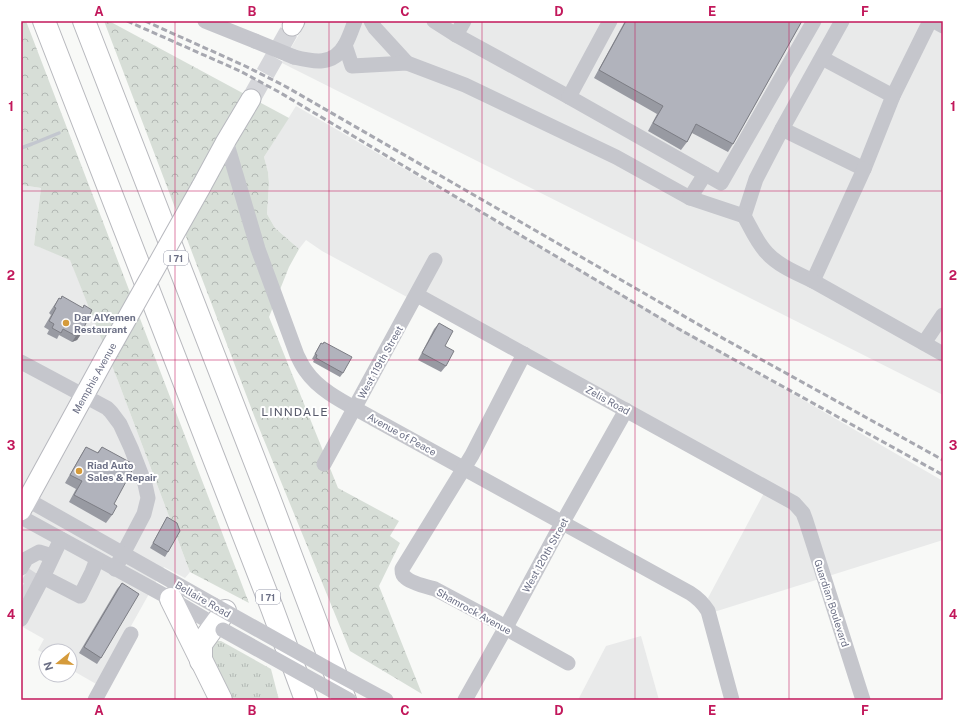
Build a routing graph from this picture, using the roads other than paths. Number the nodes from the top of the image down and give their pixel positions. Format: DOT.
graph roads {
  1 [pos="44,21"];
  2 [pos="84,21"];
  3 [pos="205,21"];
  4 [pos="355,21"];
  5 [pos="371,21"];
  6 [pos="434,21"];
  7 [pos="464,21"];
  8 [pos="610,21"];
  9 [pos="814,21"];
  10 [pos="842,21"];
  11 [pos="930,21"];
  12 [pos="934,21"];
  13 [pos="943,26"];
  14 [pos="456,35"];
  15 [pos="345,45"];
  16 [pos="822,58"];
  17 [pos="407,63"];
  18 [pos="893,96"];
  19 [pos="569,97"];
  20 [pos="251,99"];
  21 [pos="782,129"];
  22 [pos="226,141"];
  23 [pos="864,169"];
  24 [pos="705,174"];
  25 [pos="690,198"];
  26 [pos="744,216"];
  27 [pos="435,260"];
  28 [pos="813,281"];
  29 [pos="417,295"];
  30 [pos="943,315"];
  31 [pos="924,343"];
  32 [pos="524,354"];
  33 [pos="943,354"];
  34 [pos="21,362"];
  35 [pos="84,396"];
  36 [pos="354,407"];
  37 [pos="626,410"];
  38 [pos="324,464"];
  39 [pos="464,469"];
  40 [pos="228,495"];
  41 [pos="268,495"];
  42 [pos="23,502"];
  43 [pos="798,507"];
  44 [pos="21,518"];
  45 [pos="562,523"];
  46 [pos="60,539"];
  47 [pos="123,554"];
  48 [pos="52,556"];
  49 [pos="97,559"];
  50 [pos="115,569"];
  51 [pos="29,586"];
  52 [pos="171,599"];
  53 [pos="219,618"];
  54 [pos="21,620"];
  55 [pos="506,627"];
  56 [pos="131,634"];
  57 [pos="201,661"];
  58 [pos="568,663"];
  59 [pos="95,700"];
  60 [pos="221,700"];
  61 [pos="291,700"];
  62 [pos="306,700"];
  63 [pos="345,700"];
  64 [pos="349,700"];
  65 [pos="361,700"];
  66 [pos="386,700"];
  67 [pos="465,700"];
  68 [pos="732,700"];
  69 [pos="863,700"];
  1 -- 40 [label="highway, I 71"];
  2 -- 41 [label="highway, I 71"];
  3 -- 15 [label="street, bridge"];
  4 -- 15 [label="street"];
  5 -- 17 [label="street"];
  6 -- 14 [label="street"];
  7 -- 14 [label="street"];
  8 -- 19 [label="street"];
  9 -- 24 [label="street"];
  10 -- 16 [label="street"];
  11 -- 18 [label="street"];
  12 -- 13 [label="street"];
  14 -- 19 [label="street"];
  15 -- 17 [label="street"];
  16 -- 18 [label="street"];
  16 -- 21 [label="street"];
  17 -- 25 [label="street"];
  18 -- 23 [label="street"];
  19 -- 24 [label="street"];
  20 -- 22 [label="main road, Memphis Avenue"];
  21 -- 23 [label="street"];
  21 -- 26 [label="street"];
  22 -- 35 [label="main road, Memphis Avenue, bridge"];
  22 -- 36 [label="street, Avenue of Peace"];
  23 -- 28 [label="street"];
  24 -- 25 [label="street"];
  25 -- 26 [label="street"];
  26 -- 28 [label="street"];
  27 -- 29 [label="street, West 119th Street"];
  28 -- 31 [label="street"];
  29 -- 32 [label="street, Zelis Road"];
  29 -- 36 [label="street, West 119th Street"];
  30 -- 31 [label="street"];
  31 -- 33 [label="street"];
  32 -- 37 [label="street, Zelis Road"];
  32 -- 39 [label="street, Shamrock Avenue"];
  34 -- 35 [label="street"];
  35 -- 42 [label="main road, Memphis Avenue"];
  35 -- 47 [label="street"];
  36 -- 38 [label="street, West 119th Street"];
  36 -- 39 [label="street, Avenue of Peace"];
  37 -- 43 [label="street, Zelis Road"];
  37 -- 45 [label="street, West 120th Street"];
  39 -- 45 [label="street, Avenue of Peace"];
  39 -- 55 [label="street, Shamrock Avenue"];
  40 -- 61 [label="highway"];
  40 -- 62 [label="highway, I 71"];
  41 -- 63 [label="highway, I 71"];
  41 -- 65 [label="highway"];
  42 -- 47 [label="street, Bellaire Road"];
  43 -- 69 [label="street, Guardian Boulevard"];
  44 -- 46 [label="street, Bellaire Road"];
  45 -- 55 [label="street, West 120th Street"];
  45 -- 68 [label="street, Avenue of Peace"];
  46 -- 48 [label="street"];
  46 -- 49 [label="street, Bellaire Road"];
  47 -- 50 [label="street"];
  47 -- 53 [label="street, Bellaire Road"];
  48 -- 51 [label="street"];
  48 -- 51 [label="street"];
  49 -- 50 [label="street, Bellaire Road"];
  49 -- 51 [label="street"];
  50 -- 52 [label="street, Bellaire Road"];
  51 -- 54 [label="street"];
  52 -- 53 [label="street, Bellaire Road"];
  52 -- 57 [label="highway"];
  53 -- 57 [label="highway"];
  53 -- 64 [label="street, Bellaire Road, bridge"];
  53 -- 66 [label="street, Bellaire Road, bridge"];
  55 -- 58 [label="street, Shamrock Avenue"];
  55 -- 67 [label="street, West 120th Street"];
  56 -- 59 [label="street"];
  57 -- 60 [label="highway"];
}
